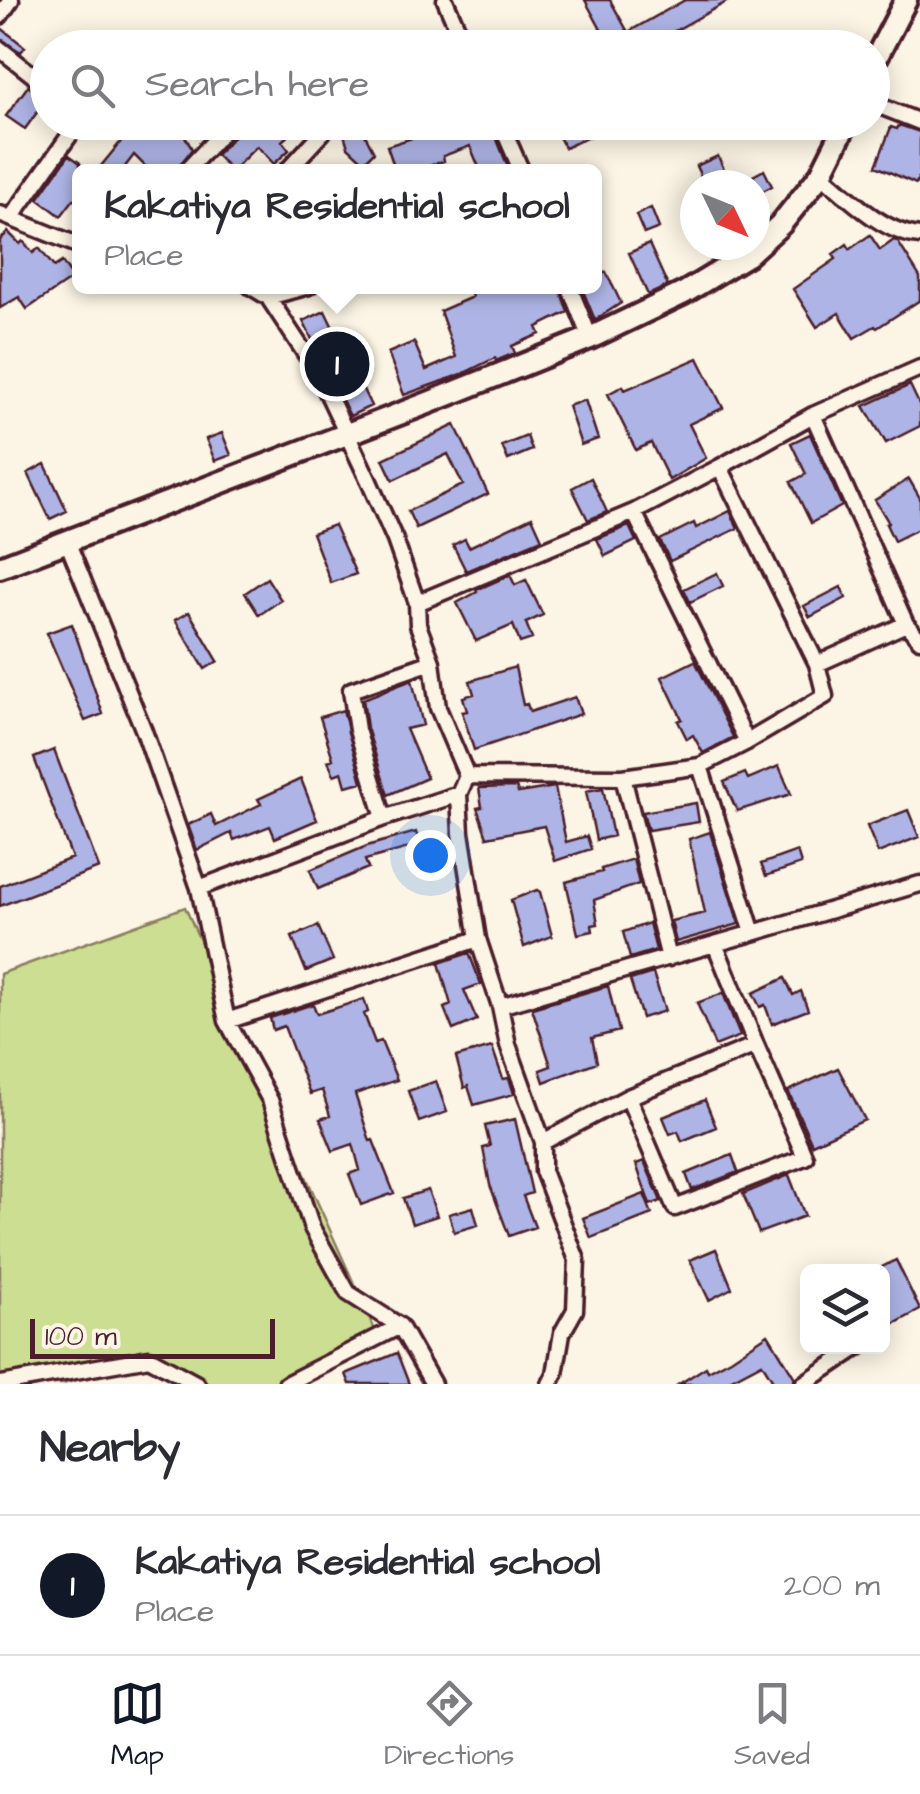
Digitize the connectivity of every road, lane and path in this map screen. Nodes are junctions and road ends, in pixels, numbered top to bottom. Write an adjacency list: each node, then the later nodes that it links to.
1 (11, 0): 4 (street)
2 (445, 0): 5 (street)
3 (906, 0): 6 (main road)
4 (0, 16)
5 (458, 30)
6 (890, 31)
7 (0, 49): 8 (street)
8 (30, 72)
9 (890, 110): 10 (street)
10 (920, 122)
11 (66, 140): 20 (street)
12 (215, 140): 16 (street)
13 (316, 140): 17 (street)
14 (508, 140): 18 (street)
15 (838, 140): 19 (main road)
16 (193, 164)
17 (293, 164)
18 (518, 164)
19 (822, 174): 21 (street); 27 (main road)
20 (6, 216): 22 (street)
21 (920, 236)
22 (72, 243)
23 (264, 294): 26 (street)
24 (276, 294): 26 (street)
25 (572, 294): 27 (street)
26 (268, 296): 30 (street)
27 (590, 338): 30 (main road)
28 (919, 373): 29 (street)
29 (813, 415): 31 (street); 36 (street)
30 (348, 434): 33 (main road); 35 (street)
31 (720, 468): 32 (street); 39 (street)
32 (634, 512): 35 (street); 40 (street)
33 (67, 541): 34 (main road); 47 (street)
34 (0, 566)
35 (417, 603): 38 (street)
36 (906, 624): 37 (street); 39 (street)
37 (920, 640)
38 (432, 662): 42 (street); 45 (street)
39 (817, 664): 40 (street)
40 (746, 742): 41 (street)
41 (700, 766): 43 (street); 48 (street)
42 (466, 776): 43 (street); 44 (street)
43 (623, 776): 51 (street)
44 (459, 794): 45 (street); 49 (street)
45 (384, 818): 47 (street)
46 (920, 884): 48 (street)
47 (199, 888): 53 (street)
48 (753, 933): 50 (street)
49 (478, 940): 52 (street); 53 (street)
50 (714, 944): 51 (street); 54 (street)
51 (669, 958): 52 (street)
52 (500, 1006): 56 (street)
53 (227, 1021): 57 (street)
54 (756, 1045): 55 (street); 55 (street)
55 (628, 1097): 56 (street)
56 (544, 1142): 63 (street)
57 (400, 1326): 61 (street); 62 (street)
58 (848, 1354): 64 (street)
59 (2, 1384): 60 (street)
60 (198, 1384)
61 (286, 1384)
62 (433, 1384)
63 (550, 1384)
64 (804, 1384)

